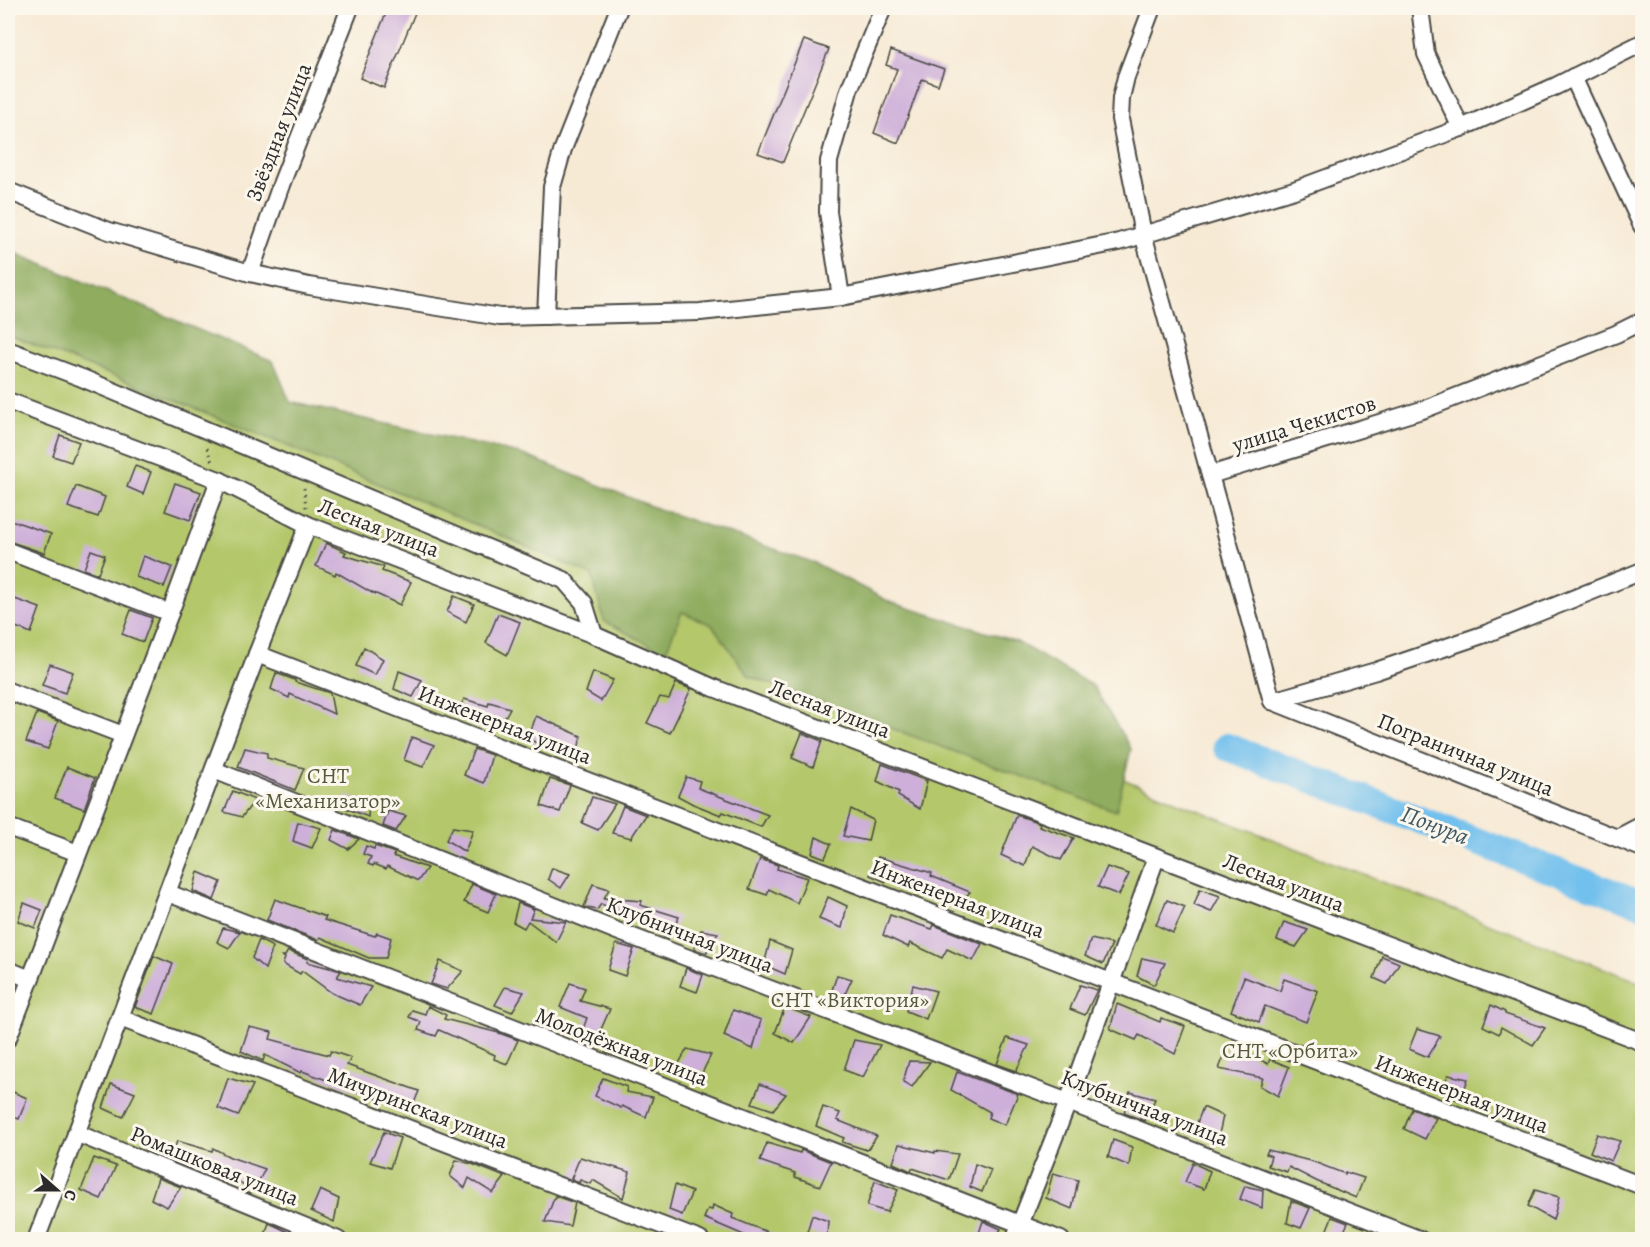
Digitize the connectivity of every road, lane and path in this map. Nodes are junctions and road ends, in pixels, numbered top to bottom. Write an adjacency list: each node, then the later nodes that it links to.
1 (350, 8): 12 (street, Звёздная улица)
2 (619, 8): 14 (street)
3 (883, 8): 13 (street)
4 (1152, 8): 11 (street, улица Чекистов)
5 (1420, 8): 8 (street)
6 (1642, 43): 7 (street)
7 (1574, 78): 8 (street); 10 (street)
8 (1461, 128): 11 (street)
9 (8, 191): 12 (street)
10 (1642, 226)
11 (1143, 234): 13 (street); 20 (street, улица Чекистов)
12 (250, 273): 14 (street)
13 (841, 297): 14 (street)
14 (546, 316)
15 (1642, 321): 20 (street, улица Чекистов)
16 (8, 350): 18 (street)
17 (8, 401): 21 (street, Лесная улица)
18 (200, 428): 19 (street); 21 (path)
19 (302, 470): 22 (path); 26 (street)
20 (1210, 475): 29 (street)
21 (219, 480): 22 (street, Лесная улица); 25 (street)
22 (308, 525): 26 (street, Лесная улица); 27 (street)
23 (8, 551): 25 (street)
24 (1642, 571): 29 (street)
25 (170, 613): 30 (street)
26 (594, 635): 37 (street, Лесная улица)
27 (257, 654): 31 (street); 41 (street, Инженерная улица)
28 (8, 691): 30 (street)
29 (1272, 701): 34 (street, Пограничная улица)
30 (123, 735): 36 (street)
31 (214, 770): 38 (street); 45 (street, Клубничная улица)
32 (1642, 825): 34 (street)
33 (8, 827): 36 (street)
34 (1617, 838): 35 (street, Пограничная улица)
35 (1642, 848)
36 (78, 853): 40 (street)
37 (1156, 858): 41 (street); 44 (street, Лесная улица)
38 (168, 893): 42 (street); 48 (street, Молодёжная улица)
39 (8, 970): 40 (street)
40 (30, 979): 43 (street)
41 (1113, 981): 45 (street); 47 (street, Инженерная улица)
42 (120, 1018): 46 (street); 51 (street, Мичуринская улица)
43 (8, 1038)
44 (1642, 1042)
45 (1068, 1102): 48 (street); 53 (street, Клубничная улица)
46 (76, 1133): 49 (street); 50 (street, Ромашковая улица)
47 (1642, 1186)
48 (1017, 1232): 52 (street, Молодёжная улица)
49 (36, 1239)
50 (338, 1239)
51 (700, 1239)
52 (1061, 1239)
53 (1421, 1239)

